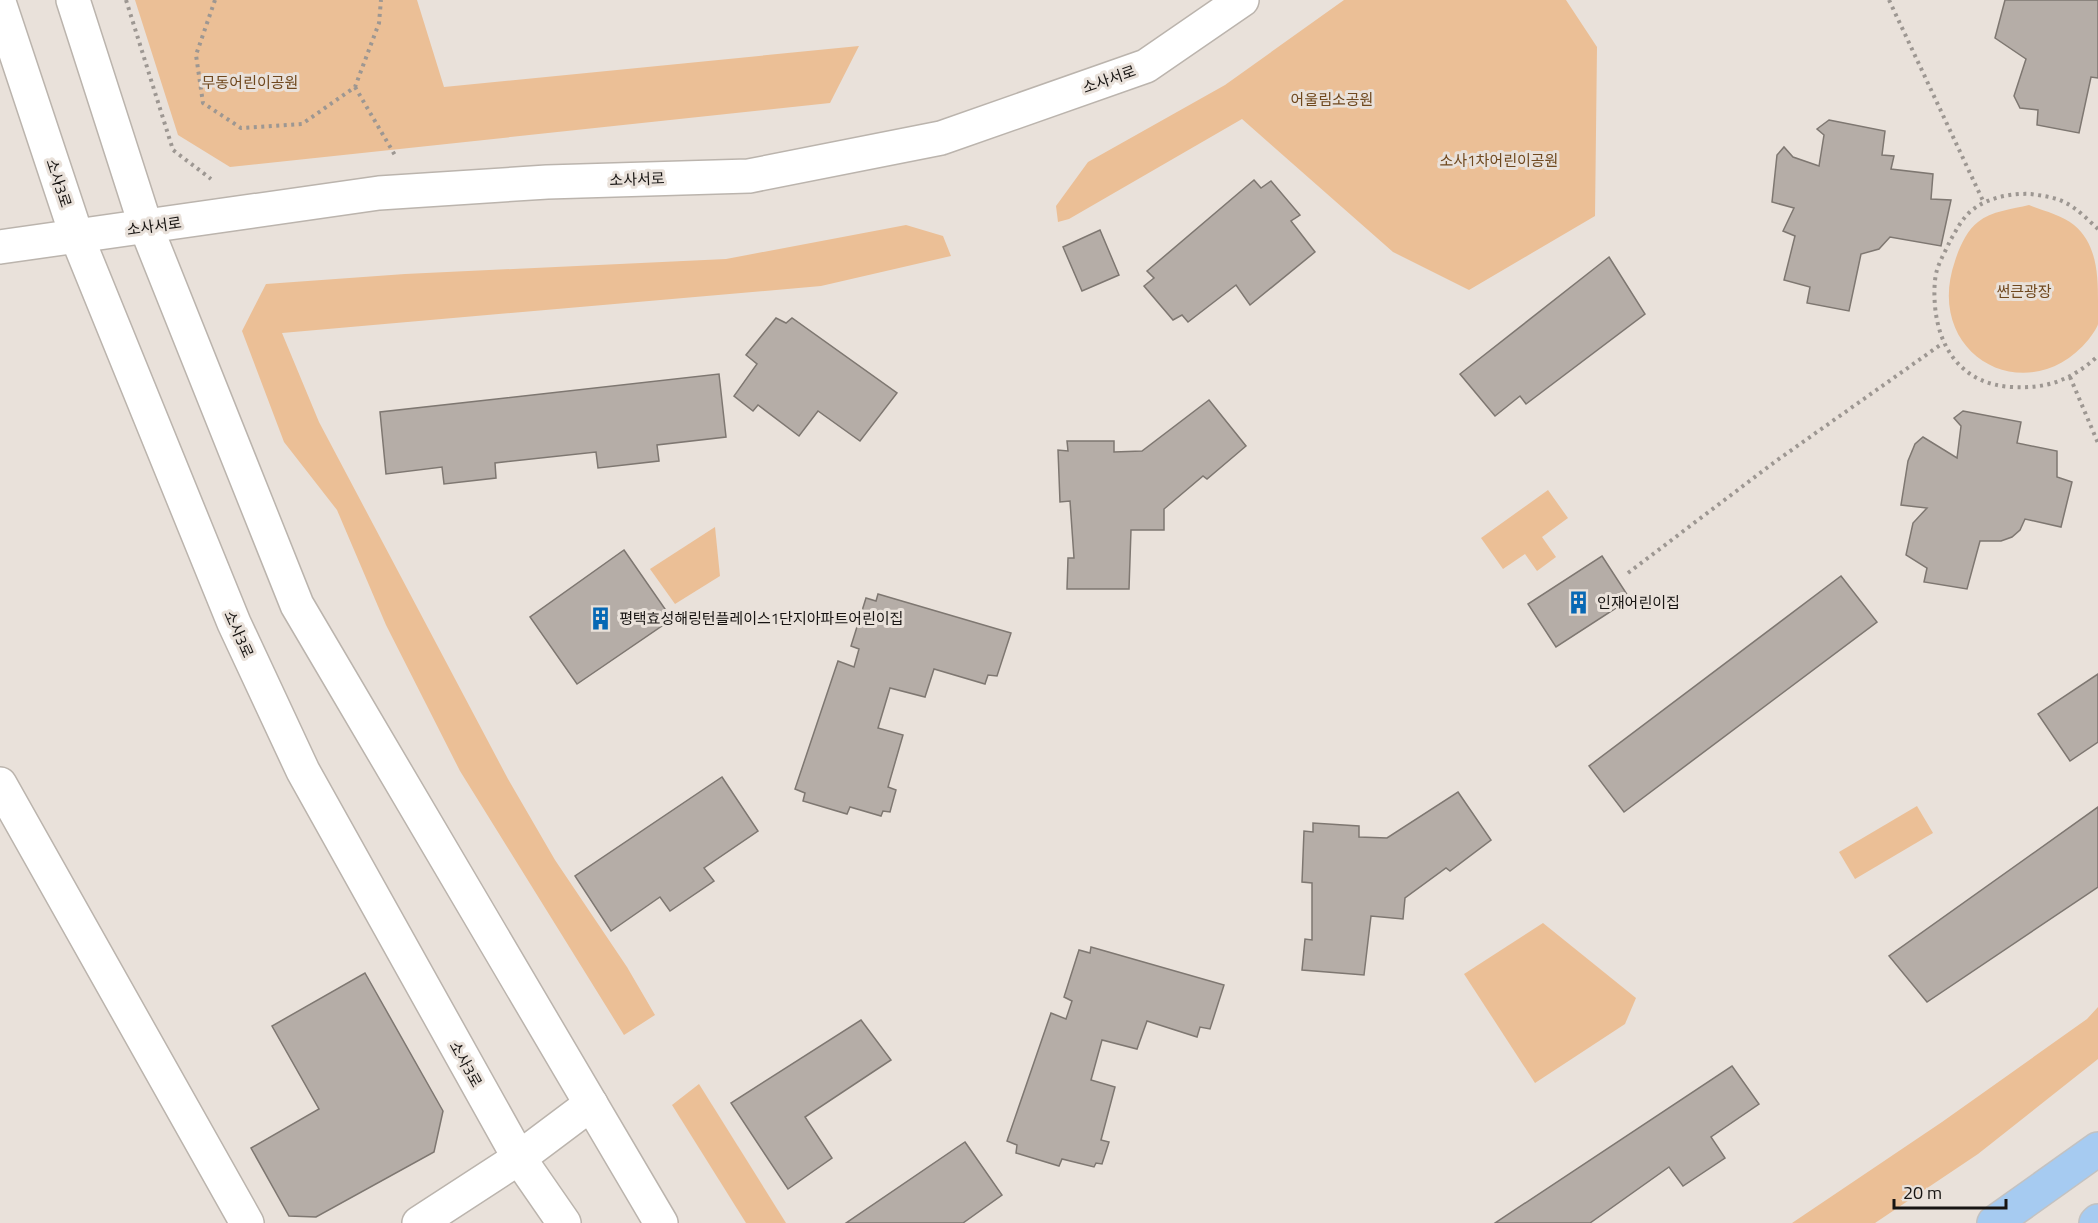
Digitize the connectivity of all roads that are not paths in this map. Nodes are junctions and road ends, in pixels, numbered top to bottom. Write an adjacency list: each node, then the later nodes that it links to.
1 (73, 0): 4 (street)
2 (1242, 0): 4 (street, 소사서로)
3 (0, 5): 5 (street, 소사3로)
4 (146, 227): 5 (street, 소사서로); 8 (street)
5 (77, 237): 6 (street, 소사서로); 10 (street, 소사3로)
6 (0, 247)
7 (0, 784): 11 (street)
8 (591, 1104): 10 (street); 14 (street)
9 (2098, 1149): 15 (main road)
10 (519, 1158): 12 (street); 13 (street, 소사3로)
11 (247, 1223)
12 (419, 1223)
13 (564, 1223)
14 (661, 1223)
15 (1994, 1223)

